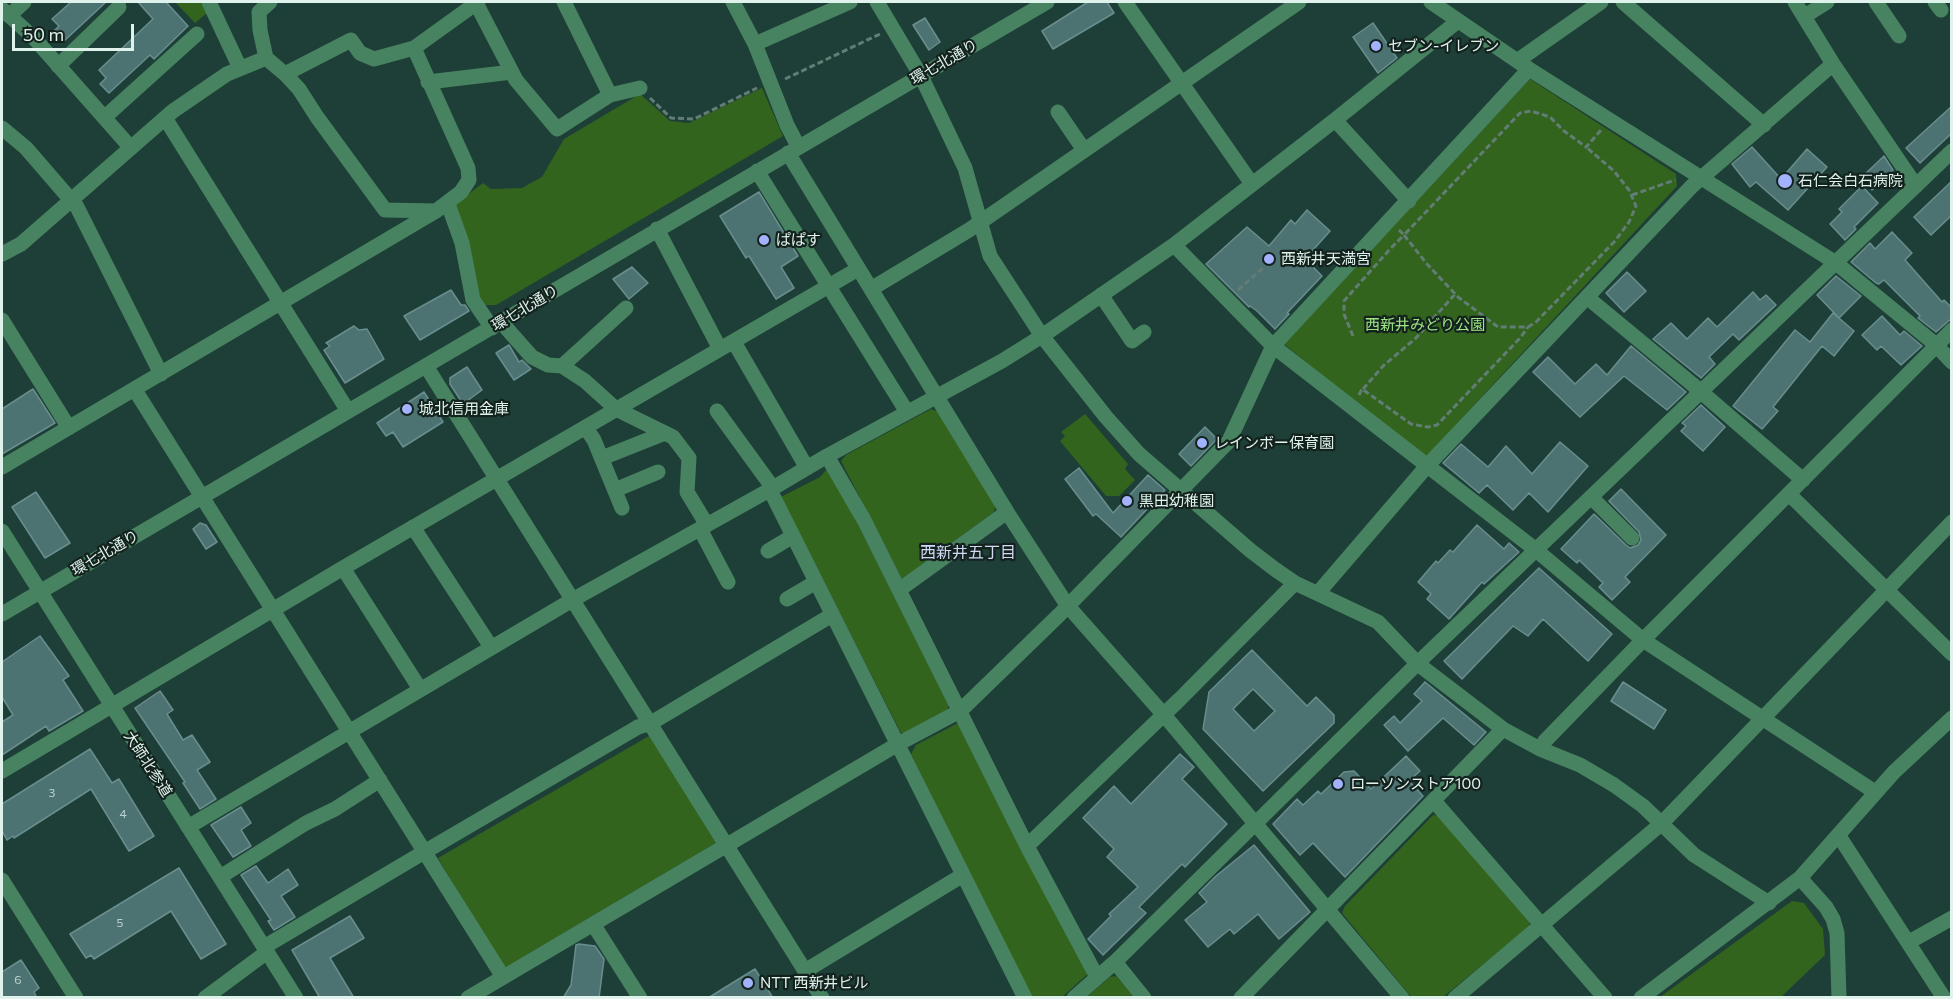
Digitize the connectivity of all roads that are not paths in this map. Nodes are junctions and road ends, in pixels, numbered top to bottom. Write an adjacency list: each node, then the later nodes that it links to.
1 (24, 2): 18 (street)
2 (209, 2): 30 (street)
3 (270, 2): 26 (street)
4 (477, 2): 25 (street); 31 (street)
5 (564, 2): 37 (street)
6 (733, 2): 24 (street)
7 (850, 2): 24 (street)
8 (877, 2): 33 (street)
9 (1047, 2): 33 (street, 環七北通り)
10 (1125, 2): 35 (street)
11 (1299, 2): 35 (street)
12 (1431, 2): 21 (street)
13 (1600, 2): 28 (street)
14 (1623, 2): 42 (street)
15 (1795, 2): 20 (street)
16 (1827, 2): 20 (street)
17 (1876, 2): 22 (street)
18 (5, 13): 29 (street)
19 (116, 16): 29 (street)
20 (1804, 16): 27 (street)
21 (1458, 21): 28 (street); 41 (street)
22 (1899, 36)
23 (193, 42): 39 (street)
24 (755, 44): 45 (street)
25 (414, 48): 32 (street); 34 (street)
26 (266, 58): 30 (street); 32 (street)
27 (1833, 64): 42 (street); 51 (street)
28 (1523, 65): 49 (street); 53 (street)
29 (58, 66): 39 (street)
30 (240, 68): 40 (street)
31 (512, 72): 34 (street); 37 (street)
32 (285, 74): 54 (street)
33 (921, 76): 45 (street, 環七北通り); 55 (street)
34 (428, 82): 54 (street)
35 (1181, 84): 46 (street); 50 (street)
36 (640, 88): 37 (street)
37 (610, 95)
38 (1058, 112): 46 (street)
39 (105, 117): 44 (street)
40 (165, 118): 44 (street); 65 (street)
41 (1335, 120): 50 (street); 53 (street)
42 (1764, 125): 49 (street)
43 (2, 129): 52 (street)
44 (131, 148): 52 (street)
45 (793, 150): 48 (street, 環七北通り); 60 (street)
46 (1084, 150): 55 (street)
47 (1952, 152): 51 (street)
48 (757, 171): 56 (street, 環七北通り); 61 (street)
49 (1701, 178): 59 (street); 64 (street)
50 (1252, 184): 57 (street)
51 (1916, 186): 59 (street)
52 (71, 199): 58 (street); 79 (street)
53 (1408, 201): 74 (street)
54 (442, 208): 65 (street); 68 (street)
55 (981, 221): 62 (street); 71 (street)
56 (657, 229): 68 (street, 環七北通り); 75 (street)
57 (1174, 245): 63 (street); 74 (street)
58 (2, 254)
59 (1836, 263): 73 (street); 81 (street)
60 (858, 268): 61 (street); 62 (street)
61 (829, 285): 72 (street); 86 (street)
62 (871, 289): 82 (street)
63 (1101, 295): 70 (street); 71 (street)
64 (1588, 298): 81 (street); 92 (street)
65 (280, 304): 79 (street); 84 (street)
66 (626, 308): 78 (street)
67 (2, 320): 87 (street)
68 (496, 325): 77 (street, 環七北通り); 78 (street)
69 (1952, 330): 73 (street)
70 (1144, 332)
71 (1042, 336): 82 (street); 100 (street)
72 (734, 342): 75 (street); 94 (street)
73 (1935, 344): 76 (street); 97 (street)
74 (1273, 346): 92 (street); 100 (street)
75 (720, 349): 83 (street)
76 (1952, 362)
77 (426, 366): 84 (street, 環七北通り); 96 (street)
78 (562, 366): 83 (street)
79 (161, 374): 80 (street)
80 (135, 390): 87 (street); 102 (street)
81 (1701, 391): 97 (street); 103 (street)
82 (937, 396): 86 (street); 105 (street)
83 (616, 409): 88 (street); 89 (street)
84 (348, 411): 102 (street, 環七北通り)
85 (717, 411): 98 (street)
86 (907, 412): 90 (street)
87 (69, 428): 93 (street)
88 (586, 428): 91 (street); 96 (street)
89 (665, 433): 91 (street); 108 (street)
90 (827, 456): 94 (street); 118 (street)
91 (602, 458): 99 (street)
92 (1427, 466): 112 (street); 121 (street)
93 (2, 467)
94 (807, 468): 98 (street)
95 (658, 472): 99 (street)
96 (496, 480): 107 (street); 122 (street)
97 (1803, 480): 101 (street)
98 (771, 489): 108 (street); 110 (street)
99 (615, 490): 104 (street)
100 (1182, 490): 117 (street); 124 (street)
101 (1789, 494): 119 (street); 128 (street)
102 (202, 496): 120 (street, 環七北通り); 125 (street)
103 (1592, 498): 111 (street); 112 (street)
104 (622, 508)
105 (1007, 512): 118 (street); 124 (street)
106 (1952, 522): 119 (street)
107 (413, 526): 114 (street); 129 (street)
108 (703, 527): 115 (street); 122 (street)
109 (2, 531): 120 (street, 大師北参道)
110 (793, 536): 113 (street); 116 (street)
111 (1632, 538)
112 (1536, 550): 128 (street); 131 (street)
113 (768, 551)
114 (342, 568): 125 (street); 132 (street)
115 (728, 582)
116 (816, 582): 123 (street); 127 (street)
117 (1295, 583): 121 (street); 135 (street)
118 (899, 590): 134 (street)
119 (1887, 590): 130 (street); 137 (street)
120 (40, 591): 126 (street, 環七北通り); 133 (street, 大師北参道)
121 (1318, 593): 131 (street)
122 (574, 599): 129 (street); 138 (street)
123 (787, 599)
124 (1067, 605): 134 (street); 135 (street)
125 (272, 610): 133 (street); 140 (street)
126 (2, 614)
127 (832, 615): 138 (street); 141 (street)
128 (1643, 640): 137 (street); 142 (street)
129 (490, 648): 132 (street)
130 (1952, 654)
131 (1418, 664): 139 (street); 147 (street)
132 (420, 689): 140 (street)
133 (110, 705): 143 (street); 149 (street, 大師北参道)
134 (960, 711): 141 (street); 152 (street)
135 (1164, 715): 147 (street); 152 (street)
136 (1952, 718): 145 (street)
137 (1763, 719): 145 (street); 148 (street)
138 (651, 723): 151 (street); 153 (street)
139 (1503, 729): 142 (street); 146 (street)
140 (350, 733): 144 (street); 149 (street)
141 (898, 744): 151 (street); 154 (street)
142 (1540, 749): 148 (street)
143 (2, 771)
144 (380, 780): 153 (street); 155 (street)
145 (1875, 792): 150 (street)
146 (1434, 801): 159 (street); 162 (street)
147 (1256, 824): 159 (street); 165 (street)
148 (1660, 824): 158 (street); 162 (street)
149 (188, 827): 155 (street, 大師北参道)
150 (1839, 836): 156 (street); 163 (street)
151 (727, 845): 161 (street); 166 (street)
152 (1027, 846): 168 (street)
153 (426, 851): 164 (street); 167 (street)
154 (963, 875): 166 (street); 175 (street)
155 (220, 877): 164 (street, 大師北参道)
156 (1800, 878): 158 (street); 183 (street)
157 (2, 880): 169 (street)
158 (1769, 903): 182 (street)
159 (1329, 909): 178 (street); 179 (street)
160 (1952, 918): 163 (street)
161 (593, 924): 167 (street); 173 (street)
162 (1541, 925): 180 (street); 181 (street)
163 (1909, 942): 184 (street)
164 (265, 950): 170 (street); 171 (street, 大師北参道)
165 (1115, 962): 168 (street); 177 (street)
166 (805, 971): 174 (street)
167 (503, 977): 172 (street)
168 (1097, 977): 176 (street)
169 (76, 998)
170 (205, 998)
171 (296, 998)
172 (468, 998)
173 (640, 998)
174 (822, 998)
175 (1025, 998)
176 (1074, 998)
177 (1144, 998)
178 (1241, 998)
179 (1402, 998)
180 (1455, 998)
181 (1605, 998)
182 (1641, 998)
183 (1839, 998)
184 (1944, 998)

